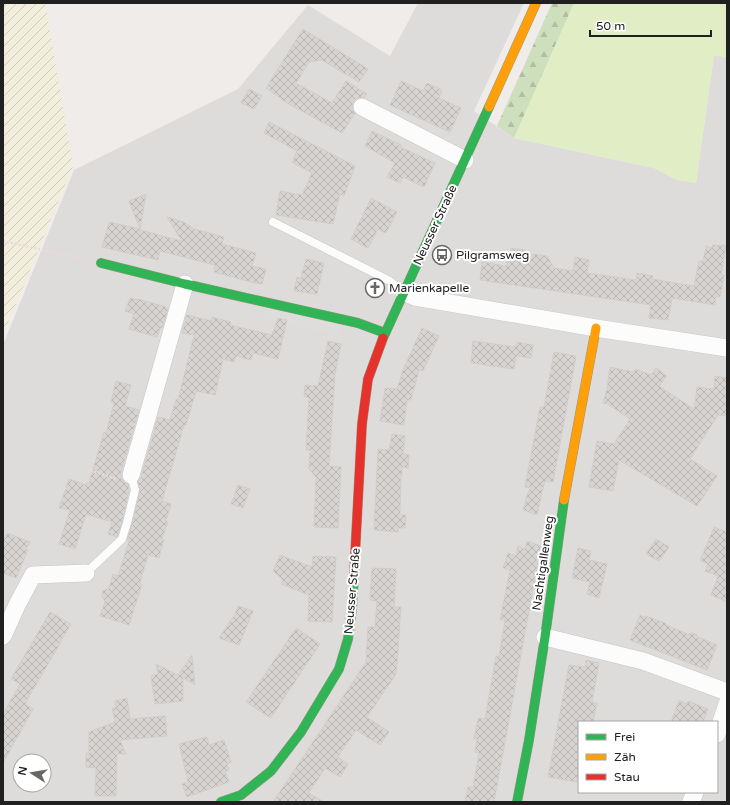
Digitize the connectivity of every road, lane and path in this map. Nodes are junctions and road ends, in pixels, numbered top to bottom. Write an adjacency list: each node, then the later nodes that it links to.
1 (536, 3): 3 (street, Neusser Straße)
2 (362, 107): 3 (street)
3 (465, 160): 8 (street, Neusser Straße)
4 (273, 222): 8 (lane)
5 (3, 241): 6 (path)
6 (101, 263): 7 (street)
7 (184, 284): 10 (street); 13 (street)
8 (404, 292): 9 (street); 10 (street, Neusser Straße)
9 (596, 328): 11 (street); 16 (street, Nachtigallenweg)
10 (385, 333): 20 (street, Neusser Straße)
11 (727, 348)
12 (87, 470): 13 (path)
13 (132, 480): 14 (lane)
14 (86, 573): 15 (street)
15 (3, 636)
16 (545, 637): 17 (street); 21 (street, Nachtigallenweg)
17 (727, 692)
18 (727, 704): 19 (street)
19 (718, 731)
20 (221, 802)
21 (517, 802)

